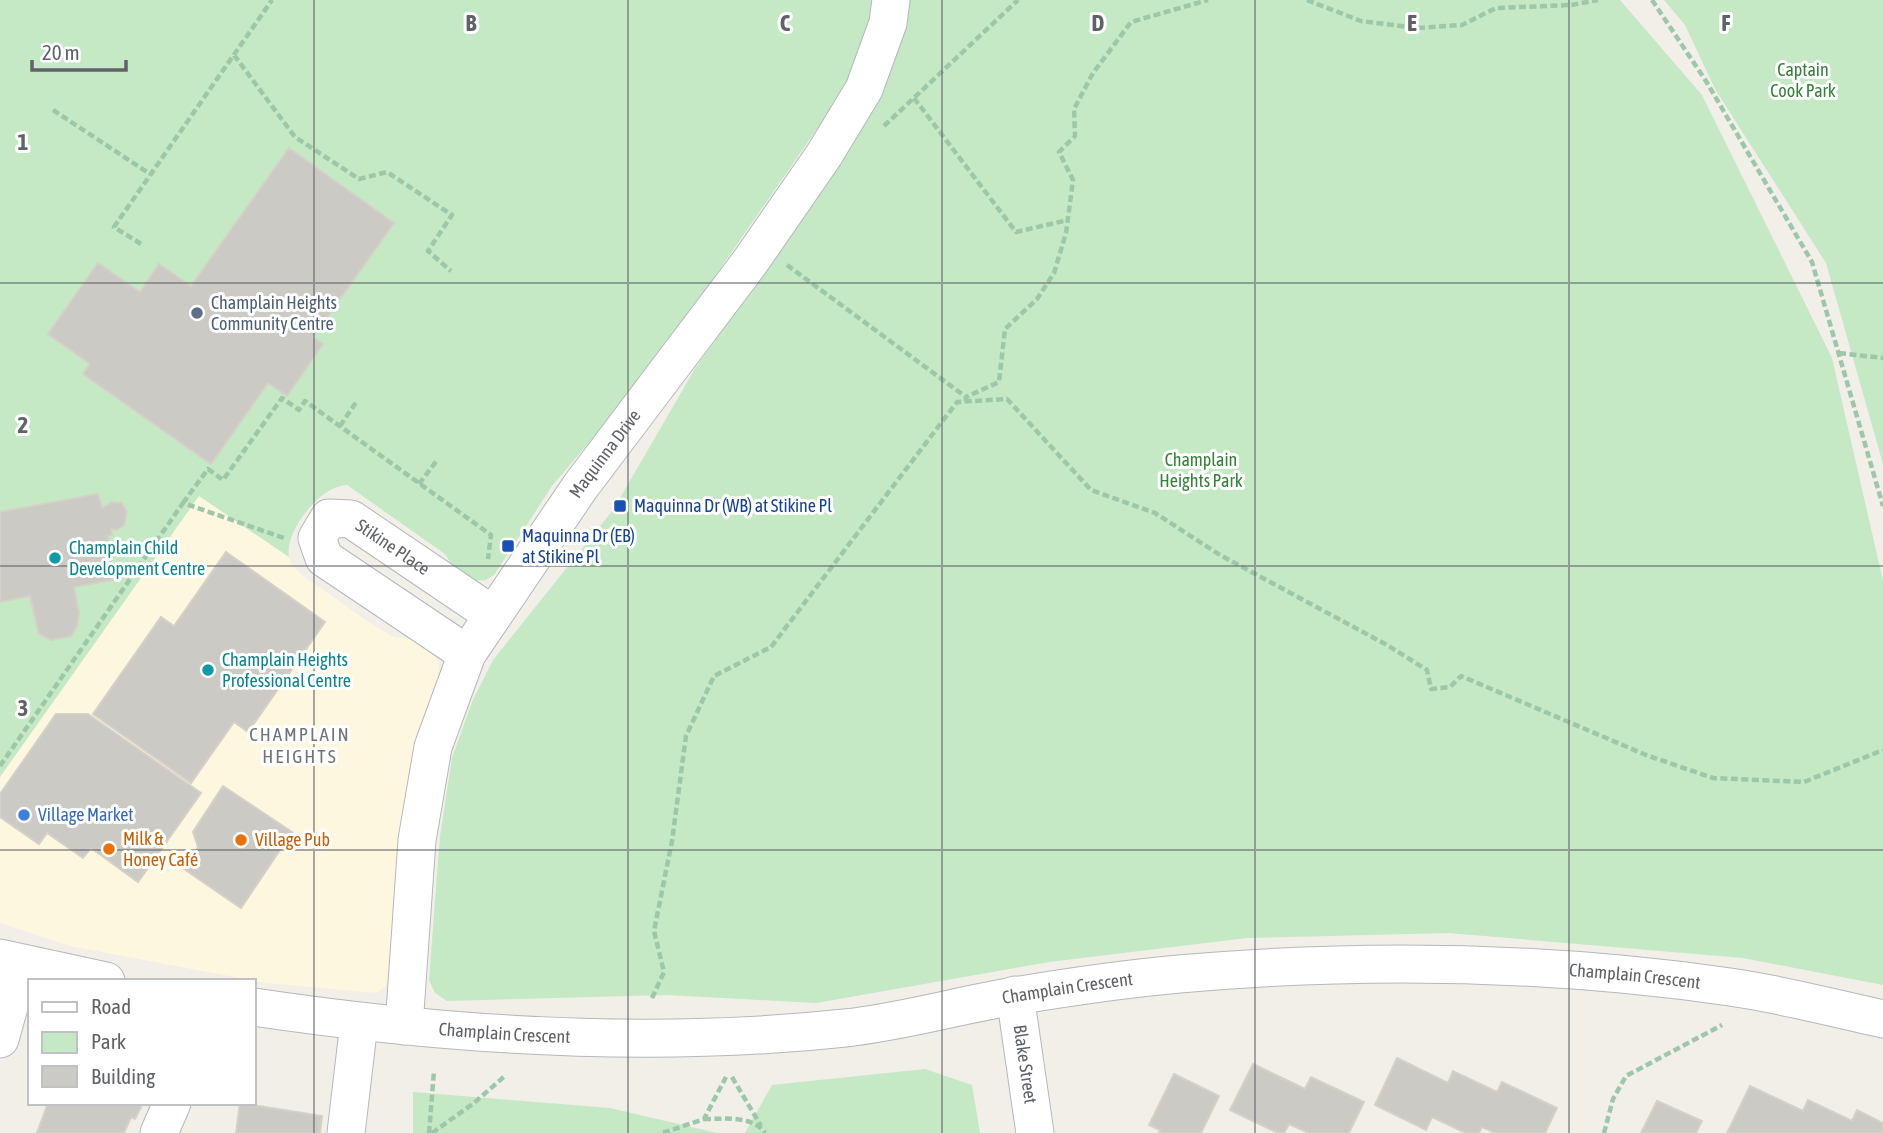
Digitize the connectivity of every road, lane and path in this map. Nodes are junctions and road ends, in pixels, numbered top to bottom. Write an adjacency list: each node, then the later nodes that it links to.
1 (272, 0): 8 (path)
2 (891, 0): 28 (street, Maquinna Drive)
3 (1018, 0): 9 (path)
4 (1208, 0): 13 (path)
5 (1307, 0): 6 (path)
6 (1598, 0)
7 (1653, 0): 17 (path)
8 (234, 55): 12 (path); 16 (path)
9 (914, 98): 11 (path); 13 (path)
10 (53, 110): 12 (path)
11 (881, 129)
12 (150, 174): 14 (path)
13 (1068, 220): 19 (path)
14 (141, 244)
15 (785, 264): 19 (path)
16 (451, 271)
17 (1839, 353): 18 (path); 25 (path)
18 (1883, 358)
19 (966, 399): 30 (path); 35 (path)
20 (357, 401): 21 (path)
21 (340, 426): 23 (path); 24 (path)
22 (438, 460): 23 (path)
23 (419, 484): 27 (path)
24 (183, 503): 26 (path); 31 (path)
25 (1883, 506)
26 (285, 538)
27 (487, 569)
28 (493, 615): 29 (street, Maquinna Drive); 29 (street, Stikine Place)
29 (467, 654): 40 (street, Maquinna Drive)
30 (1883, 750)
31 (0, 766)
32 (11, 961): 33 (street); 41 (street)
33 (96, 979)
34 (1015, 996): 37 (street, Champlain Crescent); 40 (street, Champlain Crescent); 52 (street, Blake Street)
35 (652, 998)
36 (256, 1007): 38 (street, Champlain Crescent)
37 (1883, 1019)
38 (359, 1023): 40 (street, Champlain Crescent); 48 (street)
39 (1722, 1025): 53 (path)
40 (404, 1026)
41 (0, 1039)
42 (433, 1071): 49 (path)
43 (506, 1075): 49 (path)
44 (171, 1105): 47 (street)
45 (704, 1119): 46 (path); 46 (path); 50 (path)
46 (761, 1127): 51 (path)
47 (159, 1133)
48 (346, 1133)
49 (431, 1133)
50 (663, 1133)
51 (765, 1133)
52 (1035, 1133)
53 (1604, 1133)

